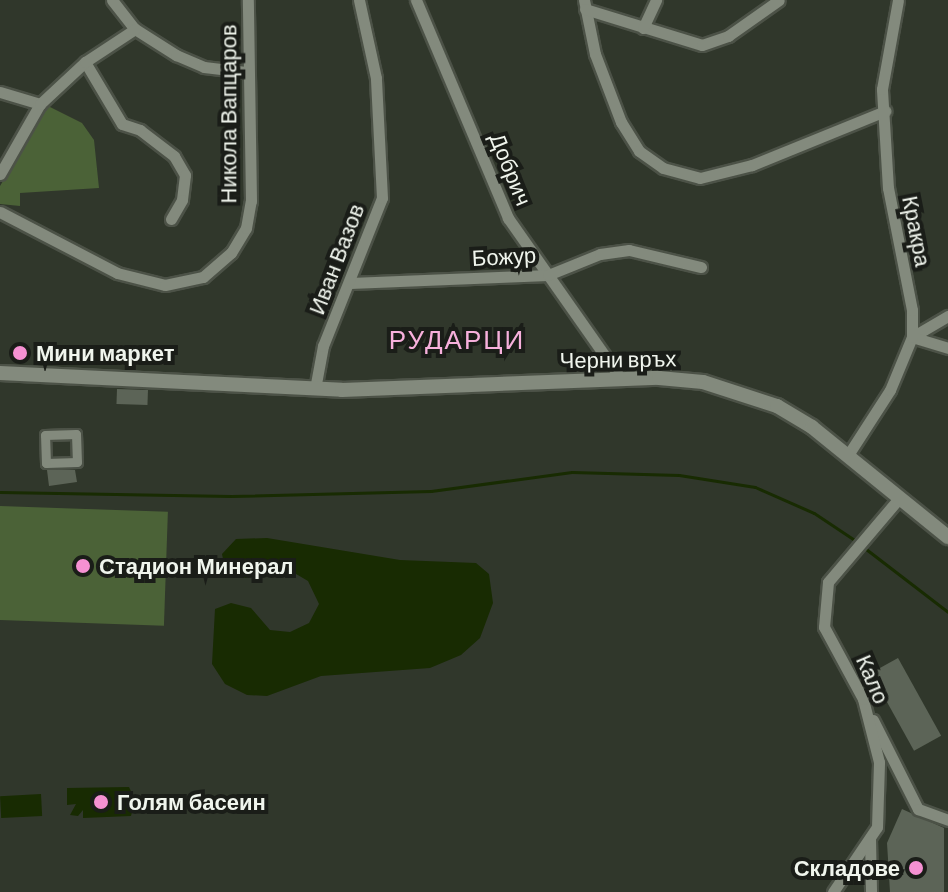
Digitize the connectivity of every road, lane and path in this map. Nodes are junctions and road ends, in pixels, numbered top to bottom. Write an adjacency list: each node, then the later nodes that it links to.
1 (112, 0): 10 (street)
2 (248, 0): 12 (street, Никола Вапцаров)
3 (359, 0): 21 (street, Иван Вазов)
4 (416, 0): 20 (street, Добрич)
5 (656, 0): 9 (street)
6 (779, 0): 9 (street)
7 (898, 0): 15 (street, Кракра)
8 (585, 4): 9 (street); 15 (street)
9 (643, 28)
10 (135, 29): 11 (street); 12 (street)
11 (85, 62): 14 (street); 18 (street)
12 (246, 72): 17 (street, Никола Вапцаров)
13 (0, 92): 14 (street)
14 (40, 104): 16 (street)
15 (885, 111): 23 (street, Кракра)
16 (0, 174)
17 (0, 212)
18 (171, 219)
19 (701, 267): 20 (street, Божур)
20 (548, 275): 21 (street, Божур); 26 (street, Добрич)
21 (350, 283): 27 (street, Иван Вазов)
22 (948, 316): 23 (street)
23 (912, 337): 24 (street); 28 (street)
24 (948, 348)
25 (0, 373): 27 (street, Черни връх)
26 (621, 379): 27 (street, Черни връх); 28 (street, Черни връх)
27 (315, 389)
28 (848, 455): 30 (street, Черни връх)
29 (77, 462): 29 (street)
30 (900, 497): 31 (street, Черни връх); 32 (street, Кало)
31 (948, 537)
32 (863, 699): 33 (street); 34 (street, Кало)
33 (948, 820)
34 (870, 838): 35 (street, Кало); 36 (street)
35 (833, 892)
36 (871, 892)

